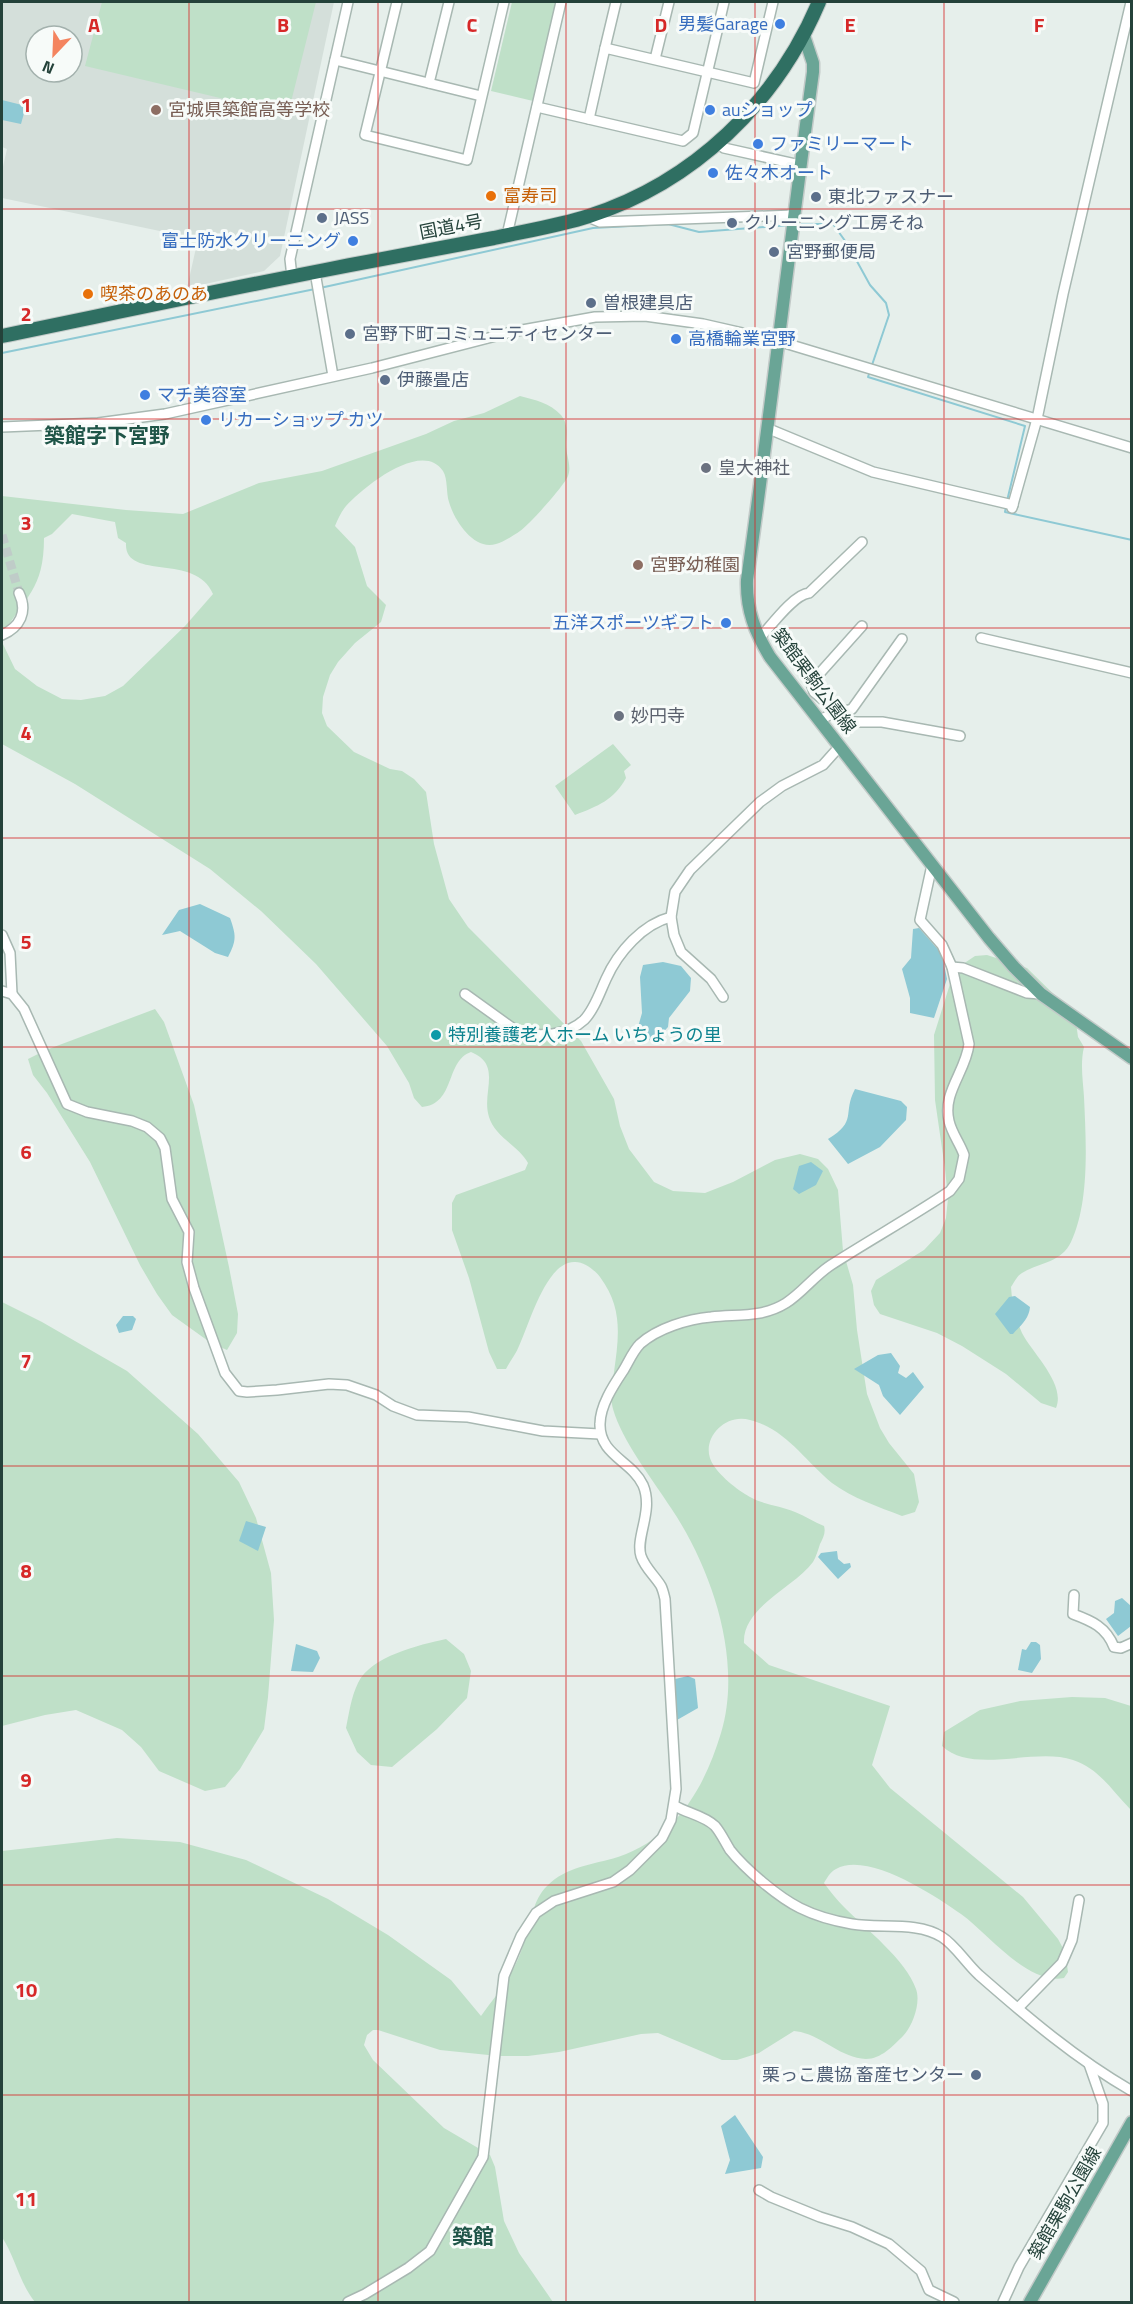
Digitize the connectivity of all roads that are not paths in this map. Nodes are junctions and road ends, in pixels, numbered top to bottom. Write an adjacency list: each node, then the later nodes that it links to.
1 (348, 2): 15 (street)
2 (397, 2): 16 (street)
3 (449, 2): 18 (street)
4 (504, 2): 19 (street)
5 (561, 2): 20 (street)
6 (616, 2): 13 (street)
7 (669, 2): 14 (street)
8 (724, 2): 17 (street)
9 (772, 2): 17 (street)
10 (819, 2): 12 (highway, 国道4号)
11 (1131, 2): 32 (street)
12 (804, 36): 22 (highway, 国道4号); 23 (main road, 築館栗駒公園線)
13 (605, 48): 14 (street); 21 (street)
14 (655, 59): 17 (street)
15 (335, 60): 16 (street); 27 (street)
16 (380, 71): 18 (street); 19 (street)
17 (707, 72): 21 (street)
18 (429, 83): 19 (street)
19 (481, 96)
20 (537, 107): 21 (street); 26 (street)
21 (589, 119)
22 (718, 144): 23 (street); 24 (highway, 国道4号)
23 (800, 165): 25 (main road, 築館栗駒公園線)
24 (588, 217): 25 (street); 26 (highway, 国道4号)
25 (793, 222): 30 (main road, 築館栗駒公園線)
26 (507, 235): 28 (highway, 国道4号)
27 (292, 277): 28 (highway, 国道4号); 29 (highway, 国道4号)
28 (316, 278): 31 (street)
29 (2, 336)
30 (778, 341): 31 (street); 32 (street); 34 (main road, 築館栗駒公園線)
31 (333, 376): 33 (street)
32 (1037, 419): 34 (street); 35 (street)
33 (2, 427)
34 (769, 429): 41 (main road, 築館栗駒公園線)
35 (1131, 448)
36 (862, 542): 41 (street)
37 (19, 593): 39 (street)
38 (862, 626): 44 (street)
39 (2, 635)
40 (981, 638): 43 (street)
41 (759, 639): 45 (main road, 築館栗駒公園線)
42 (902, 639): 44 (street)
43 (1131, 674)
44 (840, 712): 45 (street); 46 (street)
45 (820, 720): 47 (main road, 築館栗駒公園線)
46 (960, 736)
47 (840, 746): 48 (main road, 築館栗駒公園線); 49 (street)
48 (932, 865): 51 (street); 53 (main road, 築館栗駒公園線)
49 (671, 917): 55 (street); 56 (street)
50 (2, 935): 54 (street)
51 (952, 967): 53 (street); 58 (street)
52 (2, 991): 54 (street)
53 (1041, 993): 57 (main road, 築館栗駒公園線)
54 (12, 994): 58 (street)
55 (465, 994)
56 (723, 997)
57 (1131, 1058)
58 (600, 1434): 61 (street)
59 (1074, 1595): 60 (street)
60 (1131, 1643)
61 (675, 1806): 63 (street); 68 (street)
62 (1079, 1900): 63 (street)
63 (1018, 2008): 64 (street)
64 (1089, 2064): 65 (street); 70 (street)
65 (1131, 2091)
66 (1131, 2122): 71 (main road, 築館栗駒公園線)
67 (759, 2190): 69 (street)
68 (348, 2302)
69 (954, 2302)
70 (1003, 2302)
71 (1030, 2302)

